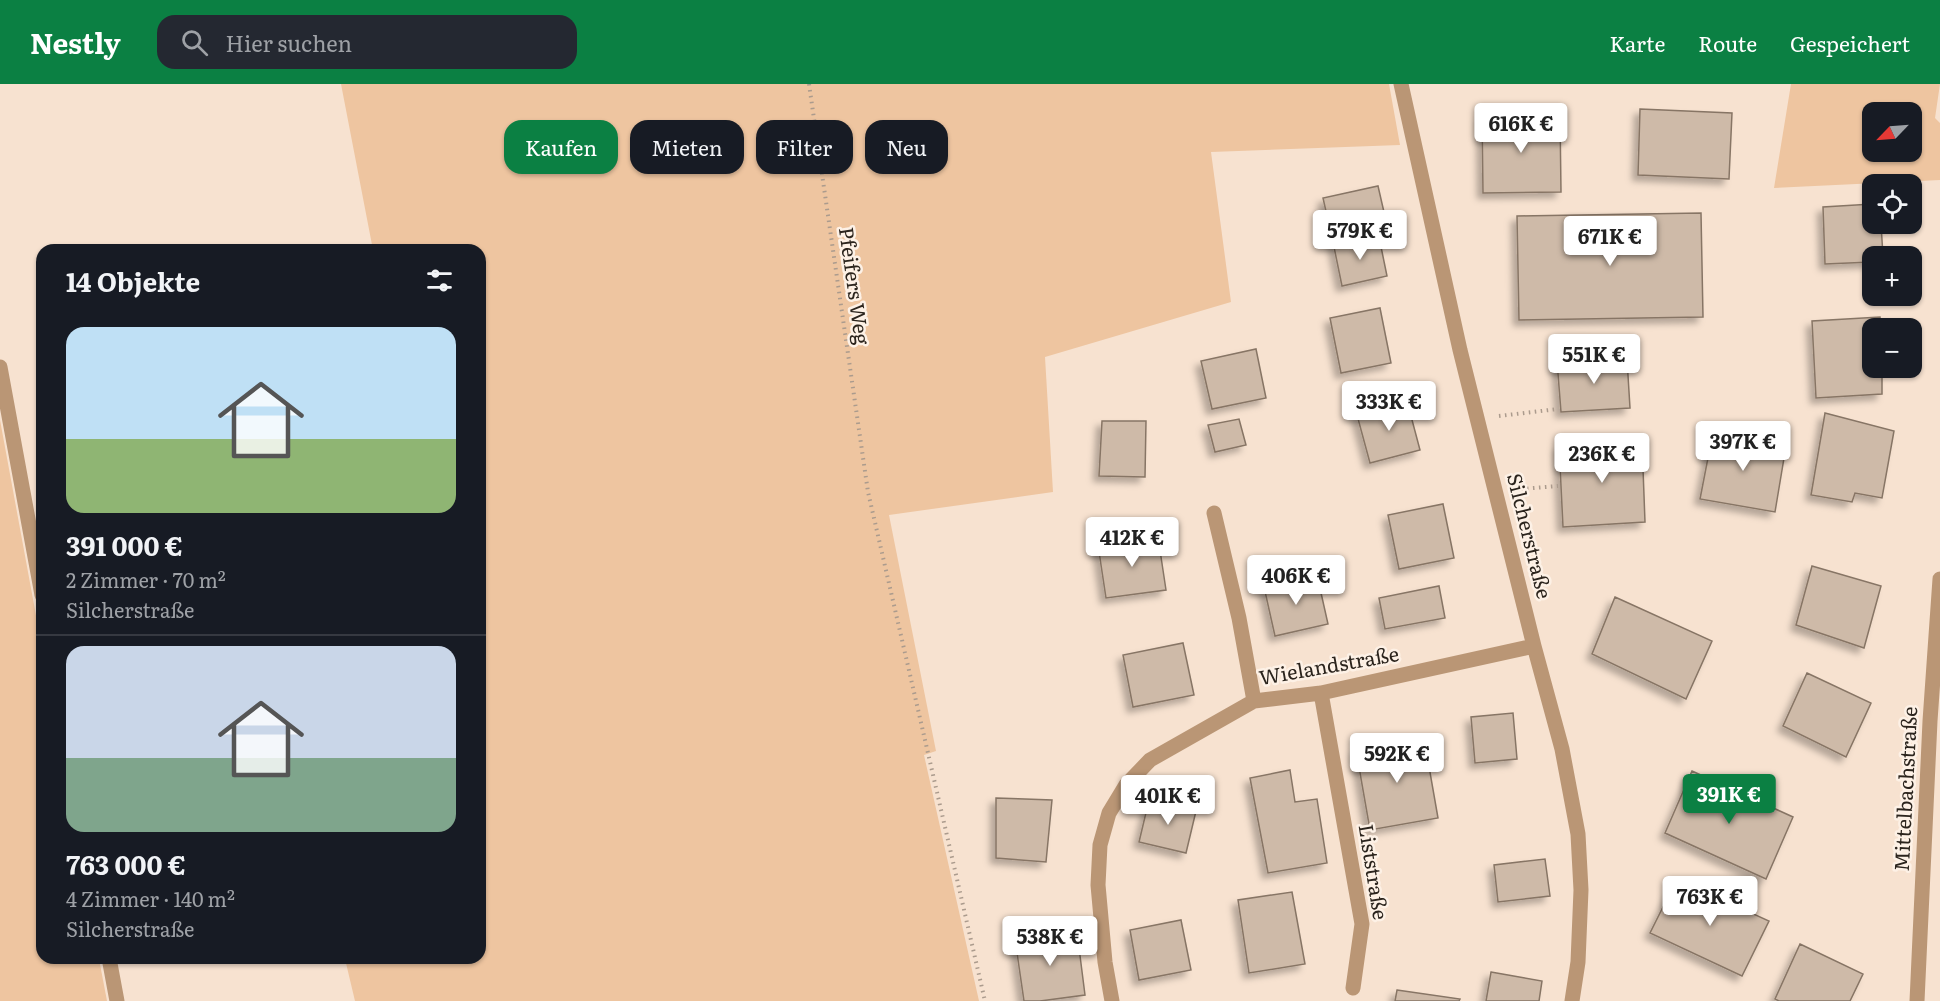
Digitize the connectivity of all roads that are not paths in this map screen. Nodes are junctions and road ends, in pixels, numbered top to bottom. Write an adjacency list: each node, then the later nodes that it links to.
1 (1401, 84): 6 (street, Silcherstraße)
2 (0, 368): 4 (street)
3 (1215, 513): 8 (street)
4 (36, 563)
5 (1940, 579): 9 (street, Mittelbachstraße)
6 (1534, 646): 7 (street, Wielandstraße); 14 (street, Silcherstraße)
7 (1321, 693): 8 (street, Wielandstraße); 11 (street, Liststraße)
8 (1254, 700): 13 (street, Wielandstraße)
9 (1935, 723): 15 (street, Mittelbachstraße)
10 (110, 964): 12 (street)
11 (1353, 988)
12 (117, 1001)
13 (1112, 1001)
14 (1572, 1001)
15 (1917, 1001)

